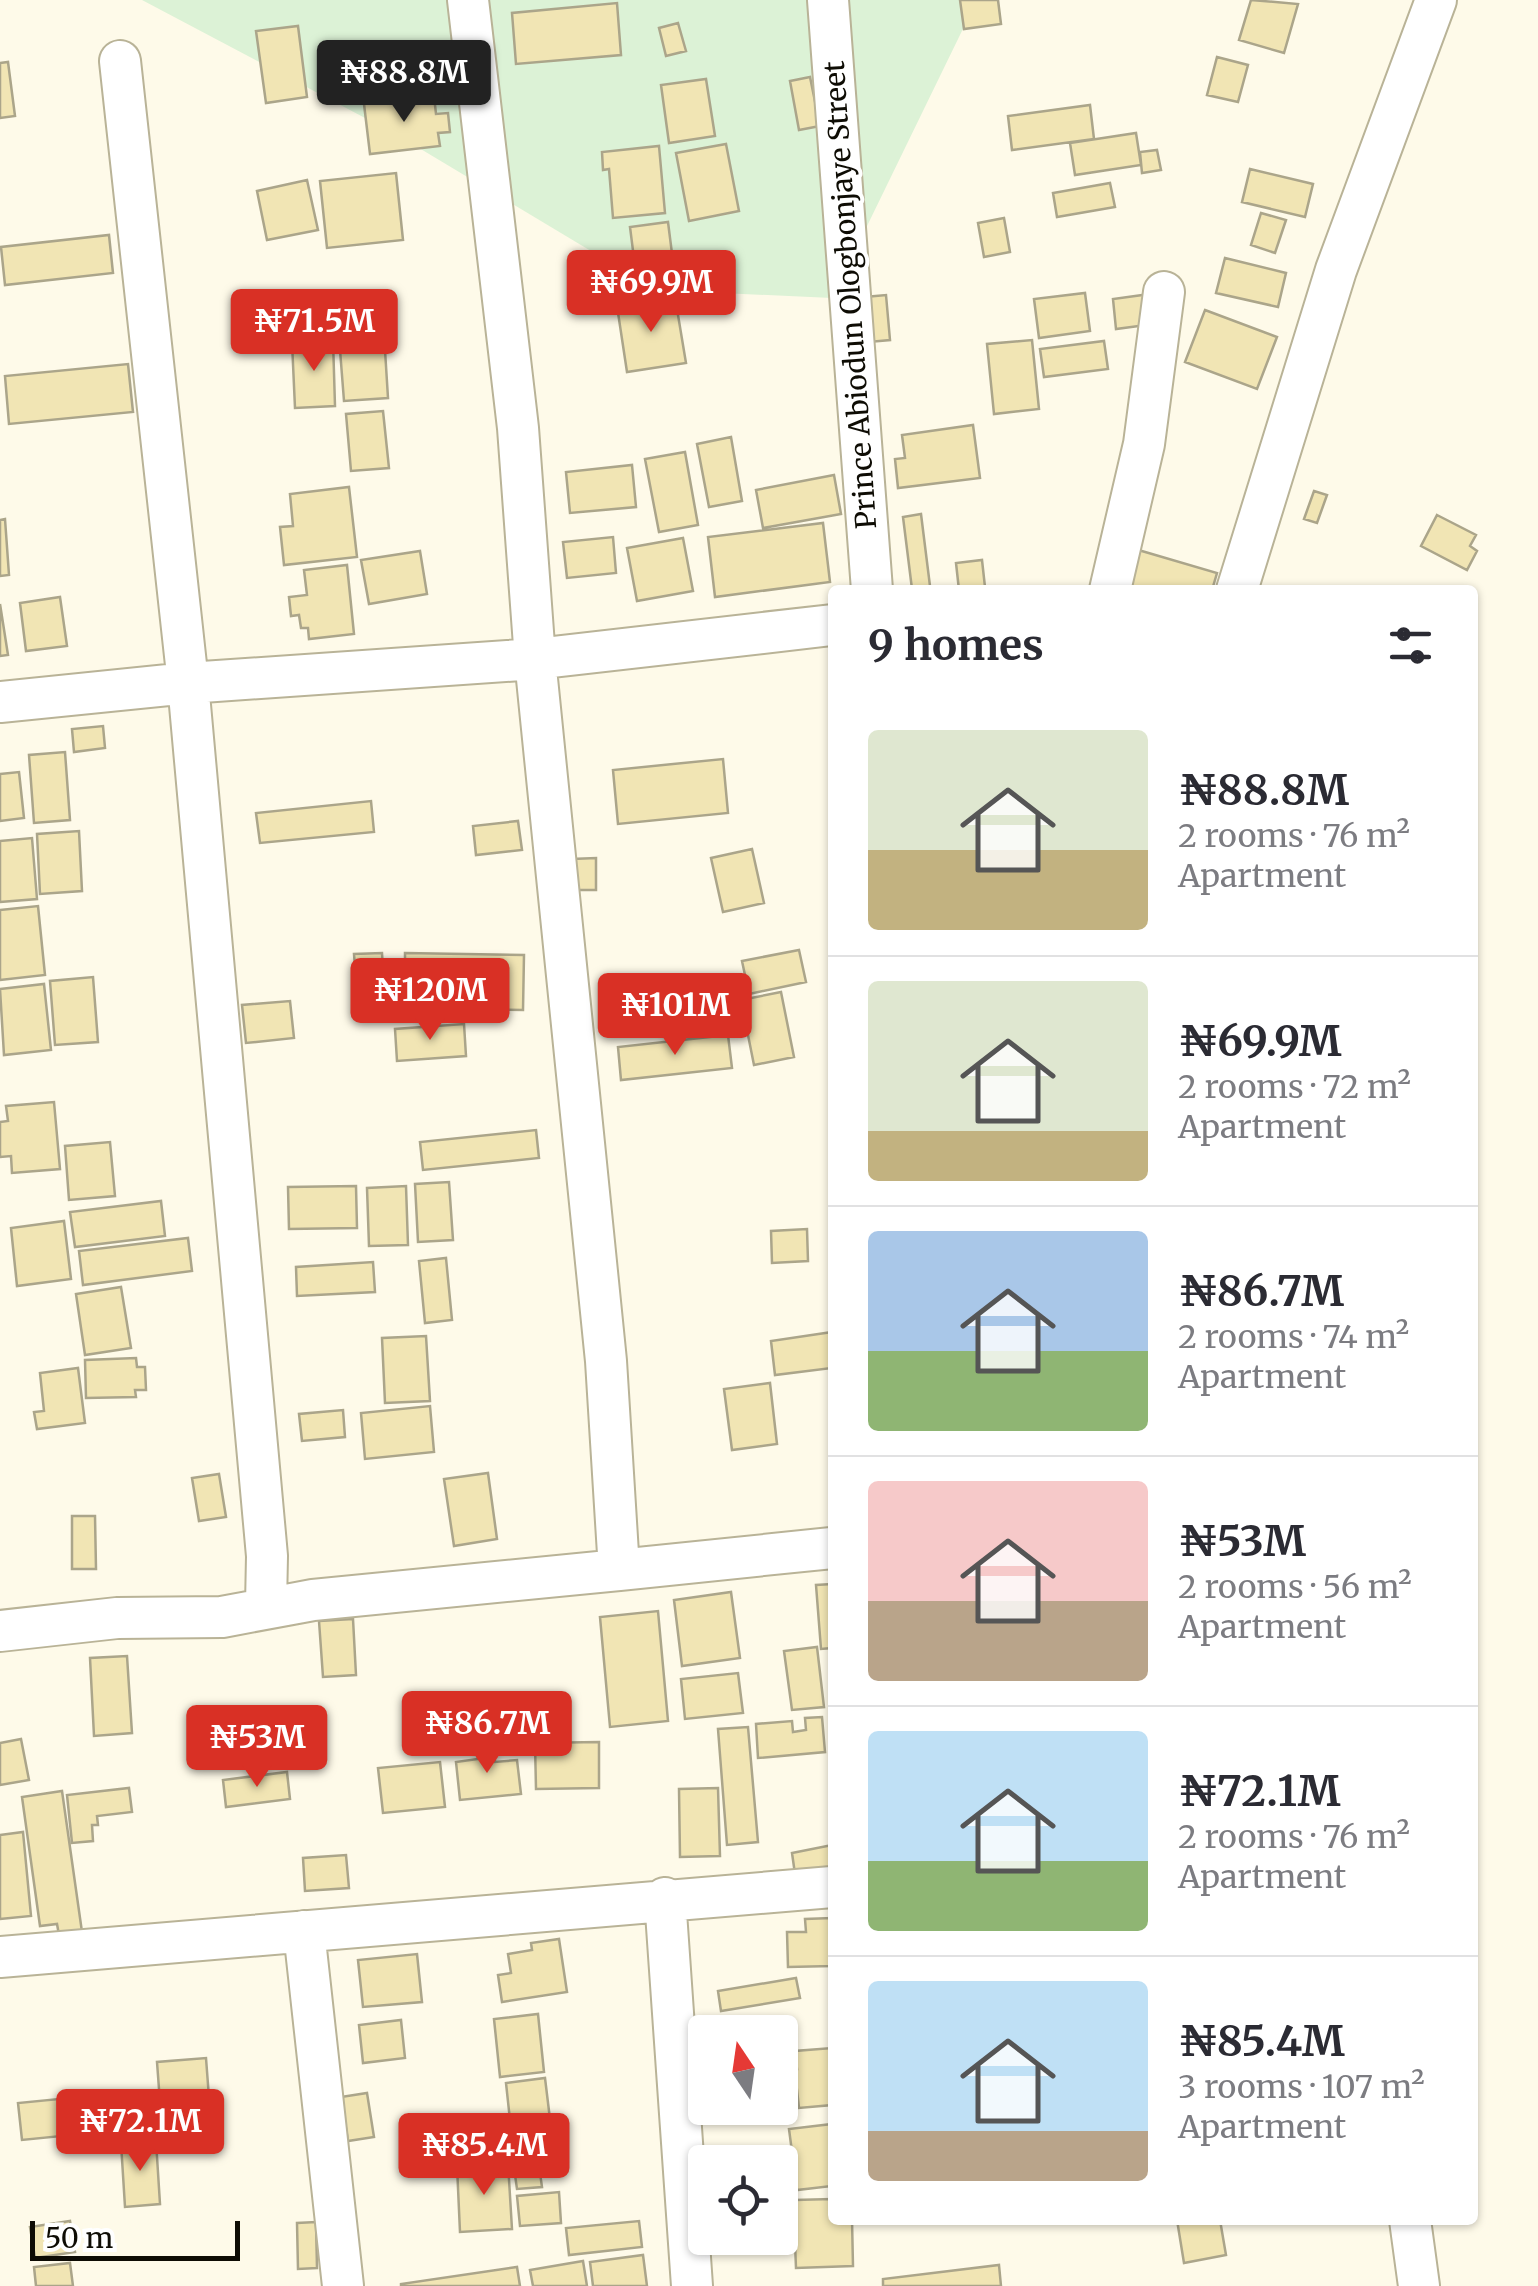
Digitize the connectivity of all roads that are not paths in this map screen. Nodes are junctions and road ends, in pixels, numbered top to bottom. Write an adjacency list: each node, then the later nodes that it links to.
1 (468, 0): 10 (street)
2 (828, 0): 6 (street, Prince Abiodun Ologbonjaye Street)
3 (1436, 0): 8 (street)
4 (120, 61): 11 (street)
5 (1164, 292): 7 (street)
6 (872, 585)
7 (1111, 585)
8 (1239, 585)
9 (828, 625): 10 (street)
10 (535, 658): 11 (street); 14 (street)
11 (188, 683): 12 (street); 15 (street)
12 (0, 702)
13 (828, 1548): 14 (street)
14 (619, 1570): 15 (street)
15 (266, 1605): 16 (street)
16 (0, 1631)
17 (828, 1887): 18 (street)
18 (665, 1898): 19 (street); 23 (street)
19 (304, 1932): 20 (street); 22 (street)
20 (0, 1957)
21 (1411, 2225): 24 (street)
22 (343, 2286)
23 (692, 2286)
24 (1418, 2286)

